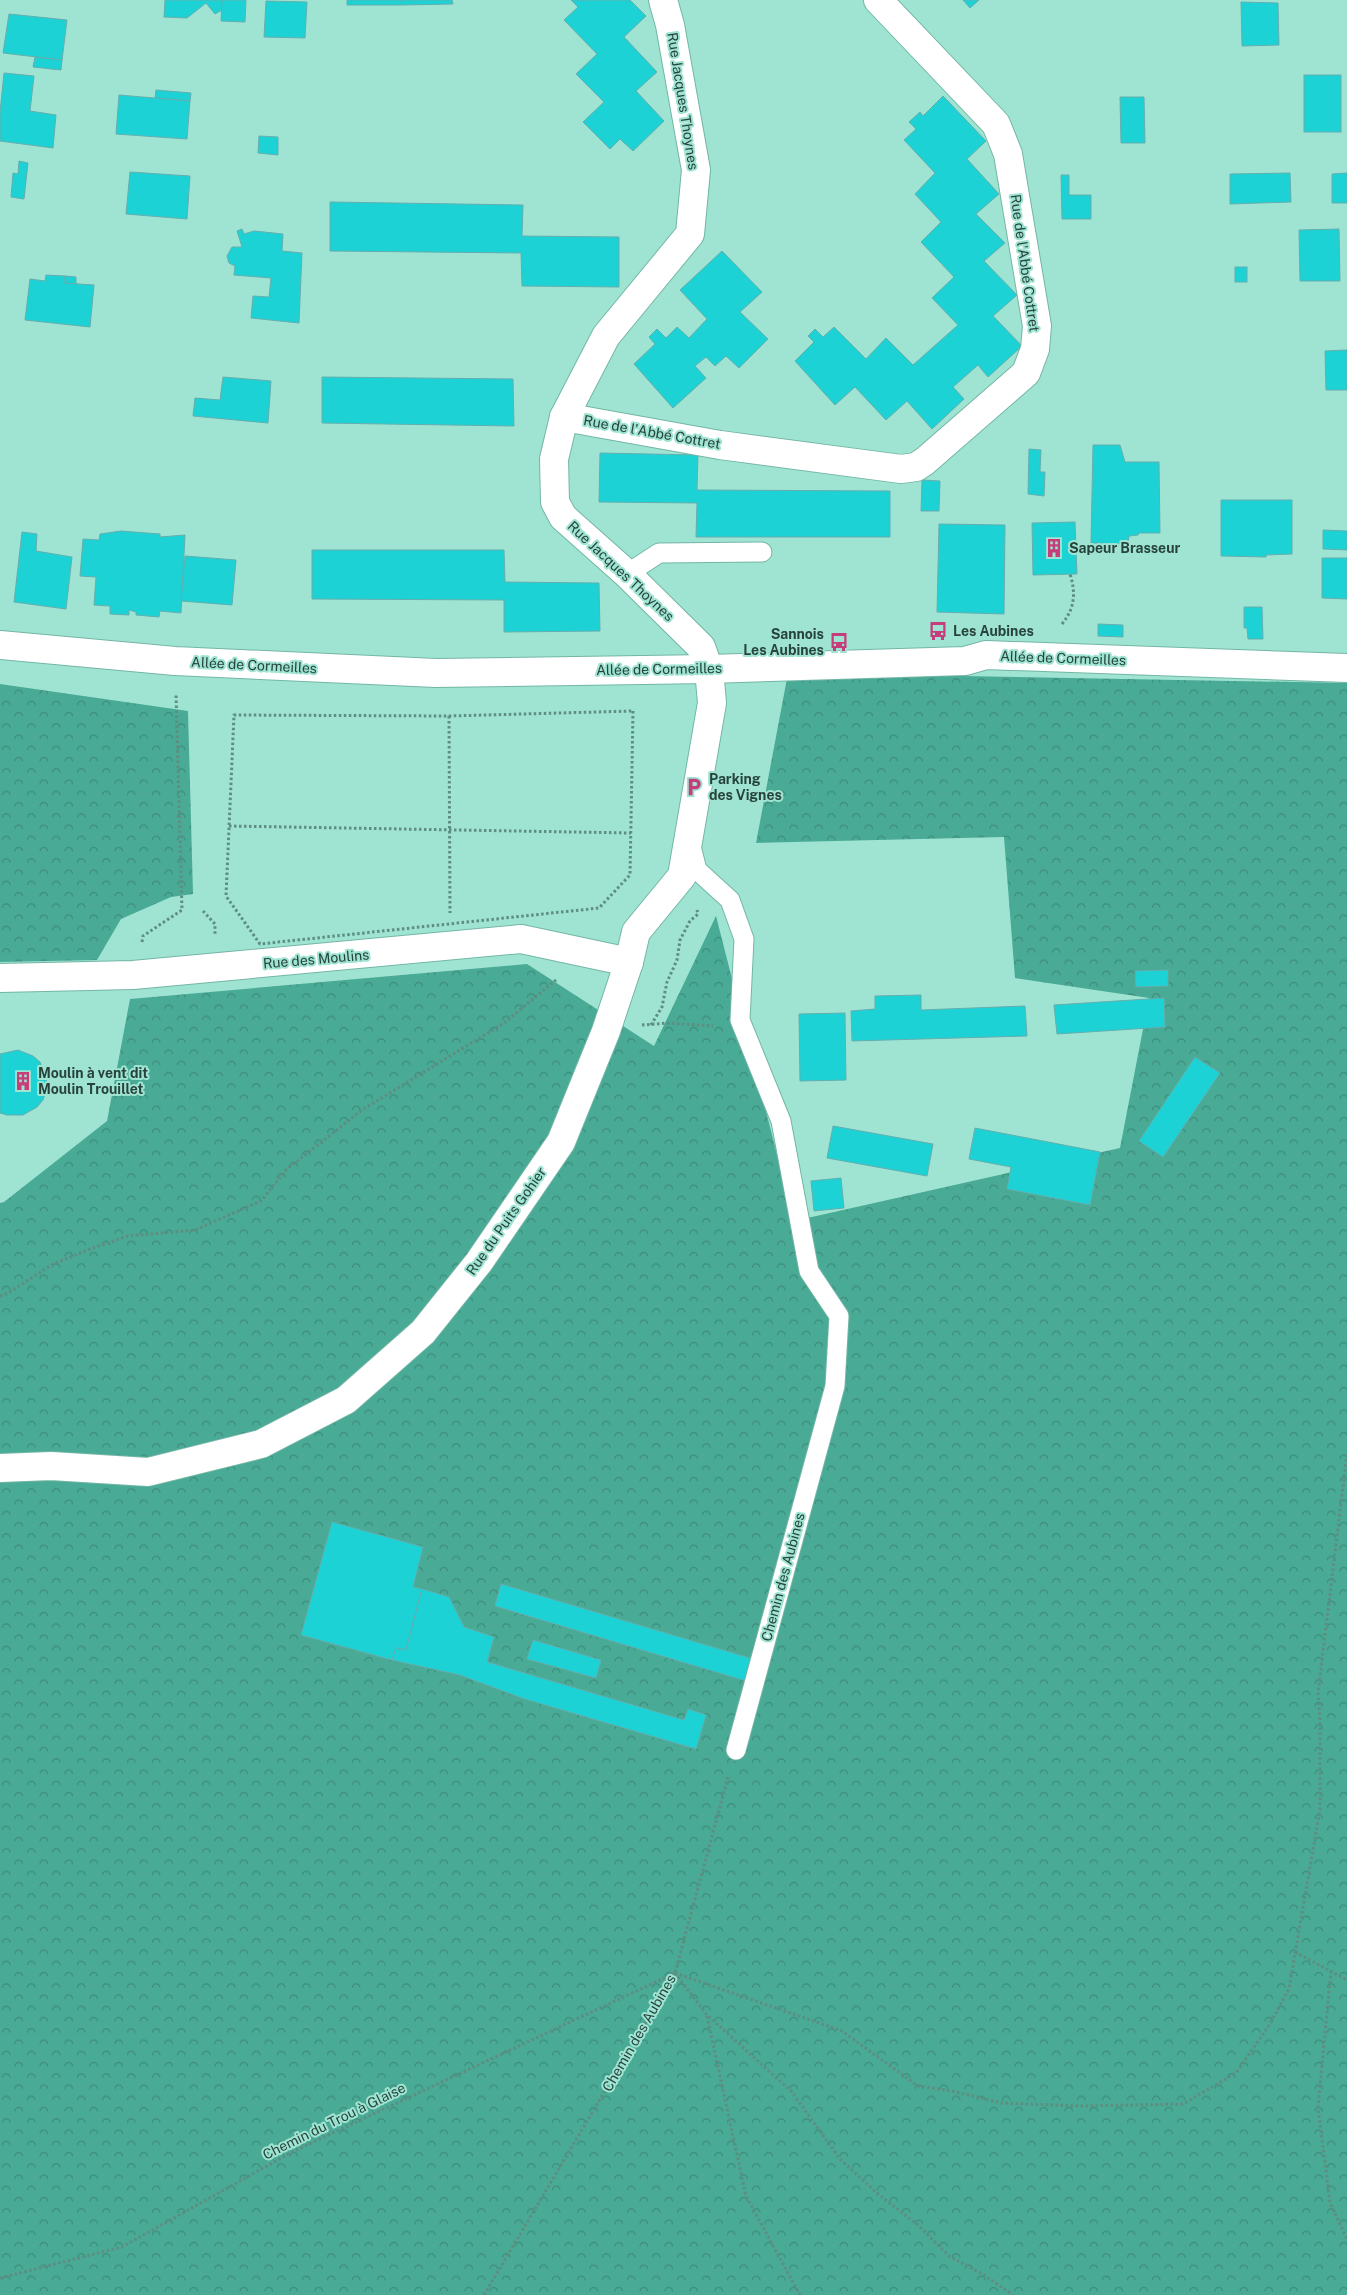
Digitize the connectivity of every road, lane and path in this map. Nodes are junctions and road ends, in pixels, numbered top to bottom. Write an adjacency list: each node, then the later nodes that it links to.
1 (663, 0): 3 (street, Rue Jacques Thoynes)
2 (878, 0): 3 (street, Rue de l'Abbé Cottret)
3 (564, 417): 5 (street, Rue Jacques Thoynes)
4 (762, 552): 5 (lane)
5 (627, 574): 11 (street, Rue Jacques Thoynes)
6 (1070, 574): 8 (path)
7 (0, 645): 9 (street, Allée de Cormeilles)
8 (1050, 657): 10 (street, Allée de Cormeilles); 11 (street, Allée de Cormeilles)
9 (175, 661): 11 (street, Allée de Cormeilles); 21 (path)
10 (1347, 668)
11 (709, 669): 16 (street, Rue du Puits Gohier)
12 (449, 716): 13 (path); 14 (path); 15 (path)
13 (229, 826): 14 (path); 18 (path)
14 (450, 829): 15 (path); 18 (path)
15 (631, 832): 18 (path)
16 (689, 837): 17 (lane, Chemin des Aubines); 20 (street, Rue du Puits Gohier)
17 (709, 881): 23 (path); 25 (lane, Chemin des Aubines)
18 (450, 924)
19 (591, 954): 20 (street, Rue des Moulins); 21 (street, Rue des Moulins); 26 (path)
20 (629, 962): 24 (street, Rue du Puits Gohier)
21 (133, 975): 22 (street, Rue des Moulins)
22 (0, 978)
23 (651, 1024): 24 (path); 25 (path)
24 (607, 1027): 28 (street, Rue du Puits Gohier)
25 (743, 1027): 29 (lane, Chemin des Aubines)
26 (0, 1296)
27 (1347, 1454): 30 (path)
28 (0, 1468)
29 (736, 1750): 32 (path, Chemin des Aubines)
30 (1295, 1952): 31 (path); 32 (path)
31 (1331, 1971): 33 (path); 35 (path)
32 (675, 1973): 34 (path); 36 (path, Chemin du Trou à Glaise); 37 (path, Chemin des Aubines)
33 (1347, 1980)
34 (707, 2015): 38 (path); 39 (path)
35 (1347, 2239)
36 (0, 2278)
37 (484, 2295)
38 (800, 2295)
39 (1013, 2295)

